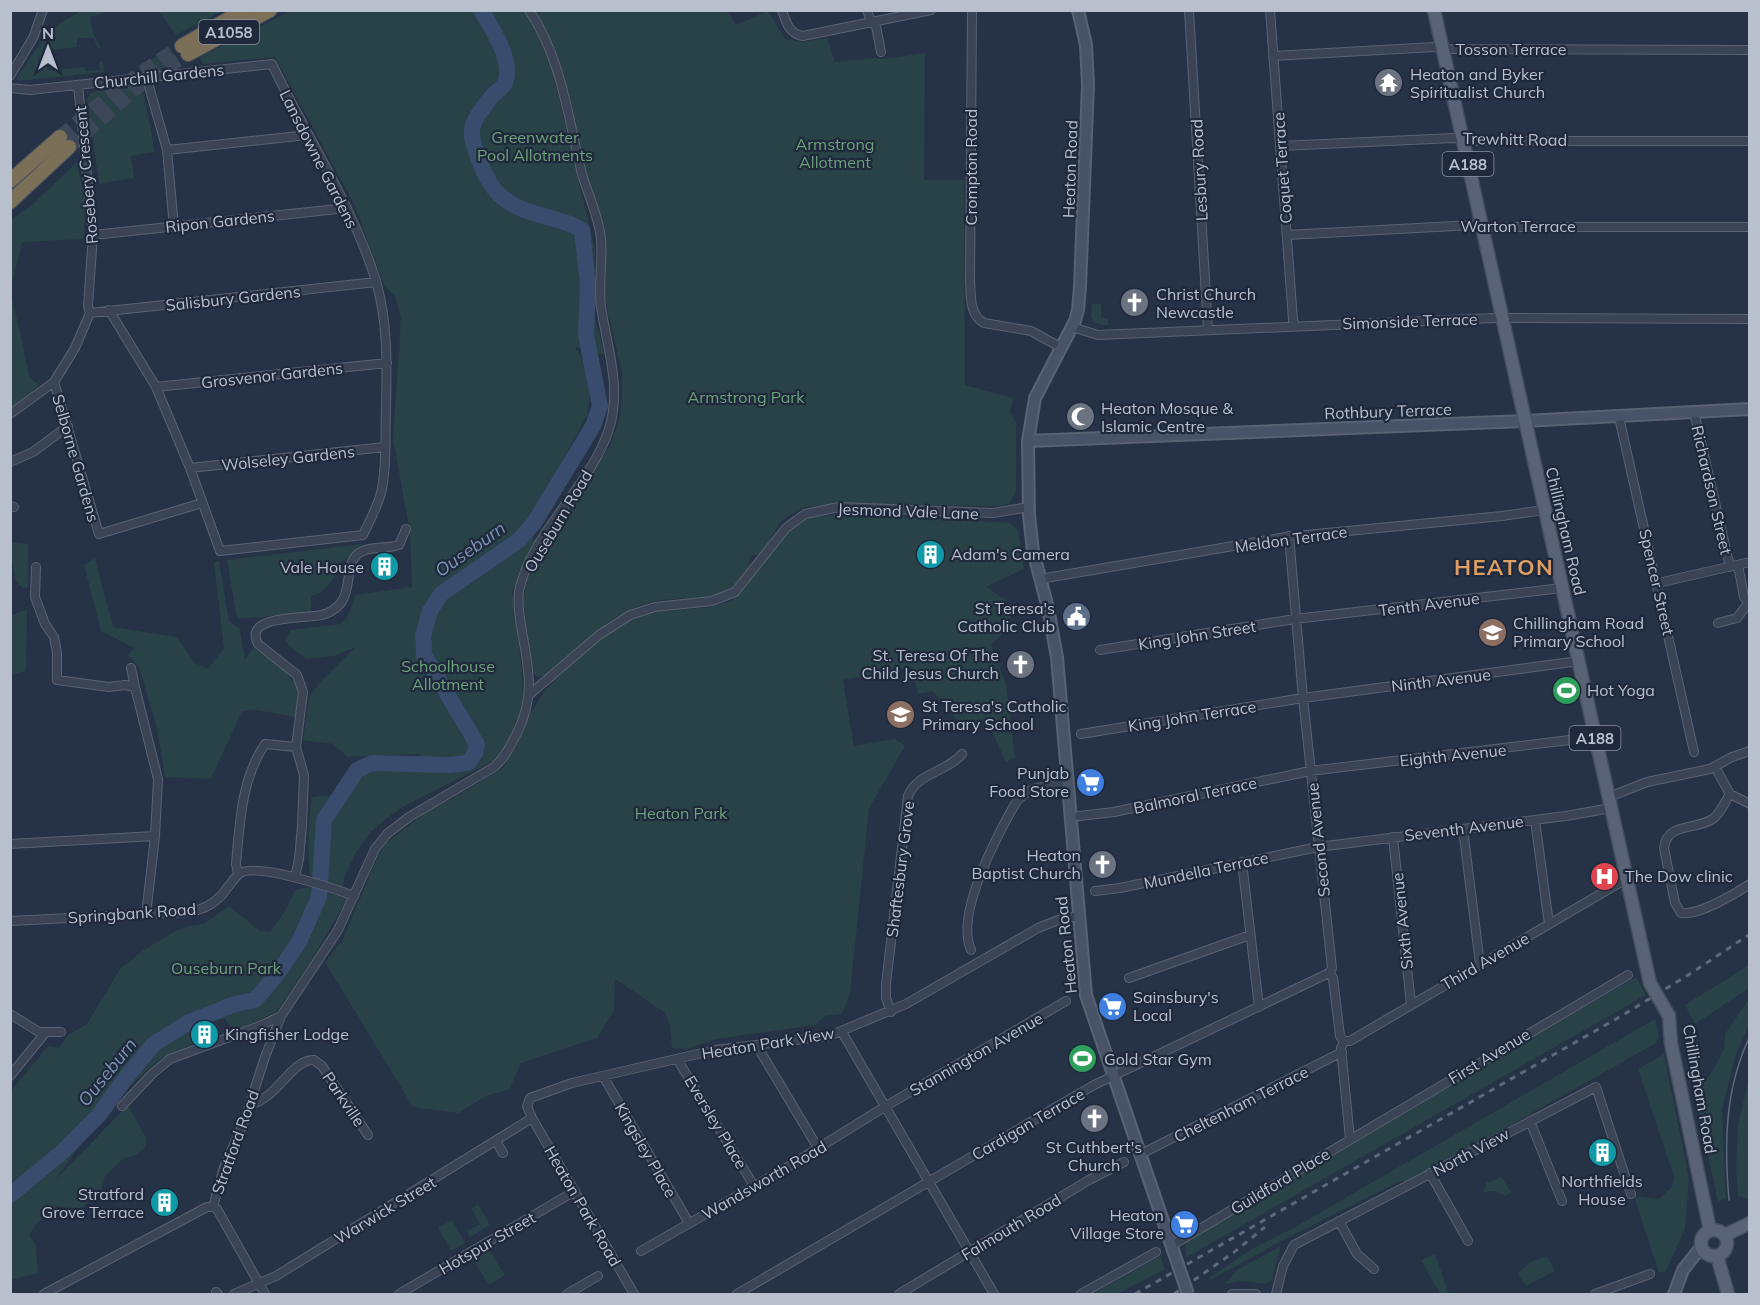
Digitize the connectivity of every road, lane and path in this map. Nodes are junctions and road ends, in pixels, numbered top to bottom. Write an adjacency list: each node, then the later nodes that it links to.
1 (43, 10): 20 (street)
2 (244, 10): 3 (highway, A1058)
3 (270, 10)
4 (529, 10): 77 (street, Ouseburn Road)
5 (782, 10): 14 (street)
6 (867, 10): 14 (street)
7 (930, 10): 13 (street)
8 (972, 10): 45 (street, Crompton Road)
9 (1078, 10): 43 (street, Heaton Road)
10 (1189, 10): 44 (street, Lesbury Road)
11 (1270, 10): 18 (street, Coquet Terrace)
12 (1434, 10): 15 (main road, Chillingham Road / A188)
13 (922, 11): 14 (street)
14 (873, 21): 17 (street)
15 (1443, 48): 16 (street, Tosson Terrace); 18 (street, Tosson Terrace); 25 (main road, Chillingham Road / A188)
16 (1749, 50)
17 (881, 52)
18 (1273, 56): 27 (street, Coquet Terrace)
19 (272, 64): 21 (street, Churchill Gardens); 24 (street, Lansdowne Gardens)
20 (10, 76)
21 (146, 76): 22 (street, Churchill Gardens); 28 (street)
22 (78, 85): 23 (street, Churchill Gardens); 36 (street, Rosebery Crescent)
23 (10, 88)
24 (308, 135): 28 (street); 31 (street, Lansdowne Gardens)
25 (1463, 140): 26 (street, Trewhitt Road); 27 (street, Trewhitt Road); 32 (main road, Chillingham Road / A188)
26 (1749, 141)
27 (1280, 146): 35 (street, Coquet Terrace)
28 (167, 150): 33 (street)
29 (13, 176): 30 (highway)
30 (11, 201)
31 (347, 207): 33 (street, Ripon Gardens); 37 (street, Lansdowne Gardens)
32 (1481, 226): 34 (street, Warton Terrace); 35 (street, Warton Terrace); 40 (main road, Chillingham Road / A188)
33 (174, 227): 36 (street, Ripon Gardens)
34 (1749, 227)
35 (1287, 235): 42 (street, Coquet Terrace)
36 (93, 236): 39 (street, Rosebery Crescent)
37 (376, 282): 38 (street, Salisbury Gardens); 46 (street, Lansdowne Gardens)
38 (109, 310): 39 (street, Salisbury Gardens); 48 (street)
39 (90, 313): 47 (street, Rosebery Crescent)
40 (1502, 318): 41 (street, Simonside Terrace); 42 (street, Simonside Terrace); 53 (main road, Chillingham Road / A188)
41 (1749, 319)
42 (1295, 326): 44 (street, Simonside Terrace)
43 (1072, 327): 44 (street, Simonside Terrace); 45 (street, Heaton Road)
44 (1208, 330)
45 (1060, 347): 55 (street, Heaton Road)
46 (387, 363): 48 (street, Grosvenor Gardens); 56 (street, Lansdowne Gardens)
47 (54, 382): 51 (street, Rosebery Crescent); 54 (street, Selborne Gardens)
48 (156, 387): 58 (street)
49 (1749, 409): 50 (street, Rothbury Terrace)
50 (1694, 412): 52 (street, Rothbury Terrace); 65 (street, Richardson Street)
51 (10, 414)
52 (1619, 417): 53 (street, Rothbury Terrace); 68 (street, Spencer Street)
53 (1524, 421): 55 (street, Rothbury Terrace); 61 (main road, Chillingham Road / A188)
54 (68, 426): 57 (street); 59 (street, Selborne Gardens)
55 (1028, 441): 60 (street, Heaton Road)
56 (385, 447): 58 (street, Wolseley Gardens); 59 (street, Lansdowne Gardens)
57 (10, 462)
58 (190, 468): 59 (street)
59 (202, 503)
60 (1029, 507): 67 (street, Heaton Road); 77 (street, Jesmond Vale Lane)
61 (1544, 510): 63 (street, Meldon Terrace); 69 (main road, Chillingham Road / A188)
62 (406, 529): 81 (street)
63 (1289, 536): 67 (street, Meldon Terrace); 71 (street, Second Avenue)
64 (1749, 562): 65 (street)
65 (1734, 566): 68 (street); 70 (street, Richardson Street)
66 (36, 567): 76 (street)
67 (1040, 579): 87 (street, Heaton Road)
68 (1658, 583): 82 (street, Spencer Street)
69 (1562, 588): 71 (street, Tenth Avenue); 74 (main road, Chillingham Road / A188)
70 (1749, 602): 72 (street)
71 (1295, 619): 73 (street, King John Street); 78 (street, Second Avenue)
72 (1718, 623)
73 (1100, 650)
74 (1579, 661): 78 (street, Ninth Avenue); 80 (main road, Chillingham Road / A188)
75 (131, 668): 76 (street)
76 (135, 687): 94 (street)
77 (530, 694): 104 (street, Ouseburn Road)
78 (1302, 699): 79 (street, King John Terrace); 86 (street, Second Avenue)
79 (1081, 734)
80 (1595, 737): 86 (street, Eighth Avenue); 89 (main road, Chillingham Road / A188)
81 (296, 747): 99 (street); 100 (street)
82 (1694, 750)
83 (1749, 751): 85 (street, Seventh Avenue)
84 (962, 754): 118 (street, Shaftesbury Grove)
85 (1715, 767): 88 (street); 89 (street, Seventh Avenue)
86 (1310, 771): 91 (street, Balmoral Terrace); 97 (street, Second Avenue)
87 (1068, 784): 106 (street, Heaton Road); 110 (street)
88 (1730, 794): 90 (street); 102 (street)
89 (1610, 803): 92 (street, Seventh Avenue); 101 (main road, Chillingham Road / A188)
90 (1749, 804)
91 (1079, 816)
92 (1535, 820): 93 (street, Seventh Avenue); 108 (street)
93 (1463, 829): 95 (street, Seventh Avenue); 111 (street)
94 (155, 836): 96 (street); 105 (street)
95 (1393, 837): 97 (street, Seventh Avenue); 116 (street, Sixth Avenue)
96 (10, 844)
97 (1318, 847): 98 (street, Mundella Terrace); 112 (street, Second Avenue)
98 (1242, 862): 103 (street, Mundella Terrace); 109 (street)
99 (238, 874): 100 (street); 105 (street, Springbank Road)
100 (295, 877): 104 (street)
101 (1626, 879): 108 (street, Third Avenue); 153 (main road, Chillingham Road / A188, bridge)
102 (1749, 884)
103 (1095, 891)
104 (354, 896): 120 (street, Ouseburn Road)
105 (146, 915): 107 (street, Springbank Road)
106 (1078, 916): 118 (street, Heaton Park View); 128 (street, Heaton Road)
107 (10, 921)
108 (1549, 924): 111 (street, Third Avenue)
109 (1250, 936): 114 (street); 117 (street)
110 (971, 950)
111 (1480, 964): 116 (street, Third Avenue)
112 (1329, 973): 117 (street, Cardigan Terrace); 124 (street, Second Avenue)
113 (1628, 975): 137 (street, First Avenue)
114 (1129, 978)
115 (1066, 1001): 133 (street, Stannington Avenue)
116 (1411, 1004): 124 (street, Third Avenue)
117 (1259, 1007): 128 (street, Cardigan Terrace)
118 (891, 1011): 122 (street, Heaton Park View)
119 (10, 1014): 123 (street)
120 (281, 1016): 131 (street, Stratford Road); 132 (street)
121 (61, 1032): 123 (street)
122 (842, 1032): 125 (street, Heaton Park View); 133 (street)
123 (45, 1033): 129 (street)
124 (1344, 1041): 126 (street, Second Avenue)
125 (757, 1046): 127 (street, Heaton Park View); 139 (street)
126 (1342, 1052): 137 (street, Second Avenue); 141 (street, Cheltenham Terrace)
127 (677, 1059): 130 (street, Heaton Park View); 145 (street, Eversley Place)
128 (1113, 1075): 141 (street, Heaton Road); 144 (street, Cardigan Terrace)
129 (10, 1076)
130 (603, 1076): 134 (street, Heaton Park View); 152 (street, Kingsley Place)
131 (250, 1104): 136 (street, Parkville); 149 (street, Stratford Road)
132 (122, 1106)
133 (886, 1106): 139 (street, Wandsworth Road); 144 (street)
134 (532, 1118): 138 (street, Warwick Street); 146 (street, Heaton Park Road)
135 (1530, 1121): 143 (street, North View); 147 (street, North View); 148 (street)
136 (368, 1135)
137 (1350, 1139): 157 (street, Guildford Place)
138 (496, 1141): 140 (street); 165 (street, Warwick Street)
139 (818, 1148): 145 (street, Wandsworth Road)
140 (503, 1153)
141 (1139, 1155): 157 (street, Heaton Road)
142 (1124, 1162): 159 (street, Falmouth Road)
143 (1430, 1173): 150 (street, North View); 155 (street)
144 (928, 1181): 159 (street); 171 (street, Cardigan Terrace)
145 (754, 1186): 152 (street, Wandsworth Road)
146 (575, 1191): 168 (street, Hotspur Street); 170 (street, Heaton Park Road)
147 (1631, 1194)
148 (1562, 1201)
149 (213, 1207): 165 (street, Stratford Road); 166 (street)
150 (1339, 1221): 162 (street); 178 (street, North View)
151 (1749, 1223): 154 (main road)
152 (689, 1224): 158 (street, Wandsworth Road)
153 (1710, 1230): 154 (main road); 156 (main road)
154 (1725, 1235): 161 (main road)
155 (1467, 1241)
156 (1701, 1247): 161 (main road); 180 (street)
157 (1172, 1250): 175 (street, Heaton Road, bridge)
158 (641, 1251)
159 (969, 1252): 172 (street, Falmouth Road); 173 (street)
160 (1156, 1252): 174 (street)
161 (1717, 1256): 181 (main road)
162 (1374, 1269)
163 (1650, 1274): 179 (street)
164 (598, 1276): 169 (street)
165 (263, 1290): 167 (street, Warwick Street)
166 (44, 1294)
167 (234, 1294)
168 (399, 1294)
169 (567, 1294)
170 (634, 1294)
171 (737, 1294)
172 (899, 1294)
173 (994, 1294)
174 (1081, 1294)
175 (1188, 1294)
176 (1232, 1294): 177 (street)
177 (1256, 1294)
178 (1276, 1294)
179 (1595, 1294)
180 (1674, 1294)
181 (1728, 1294)

